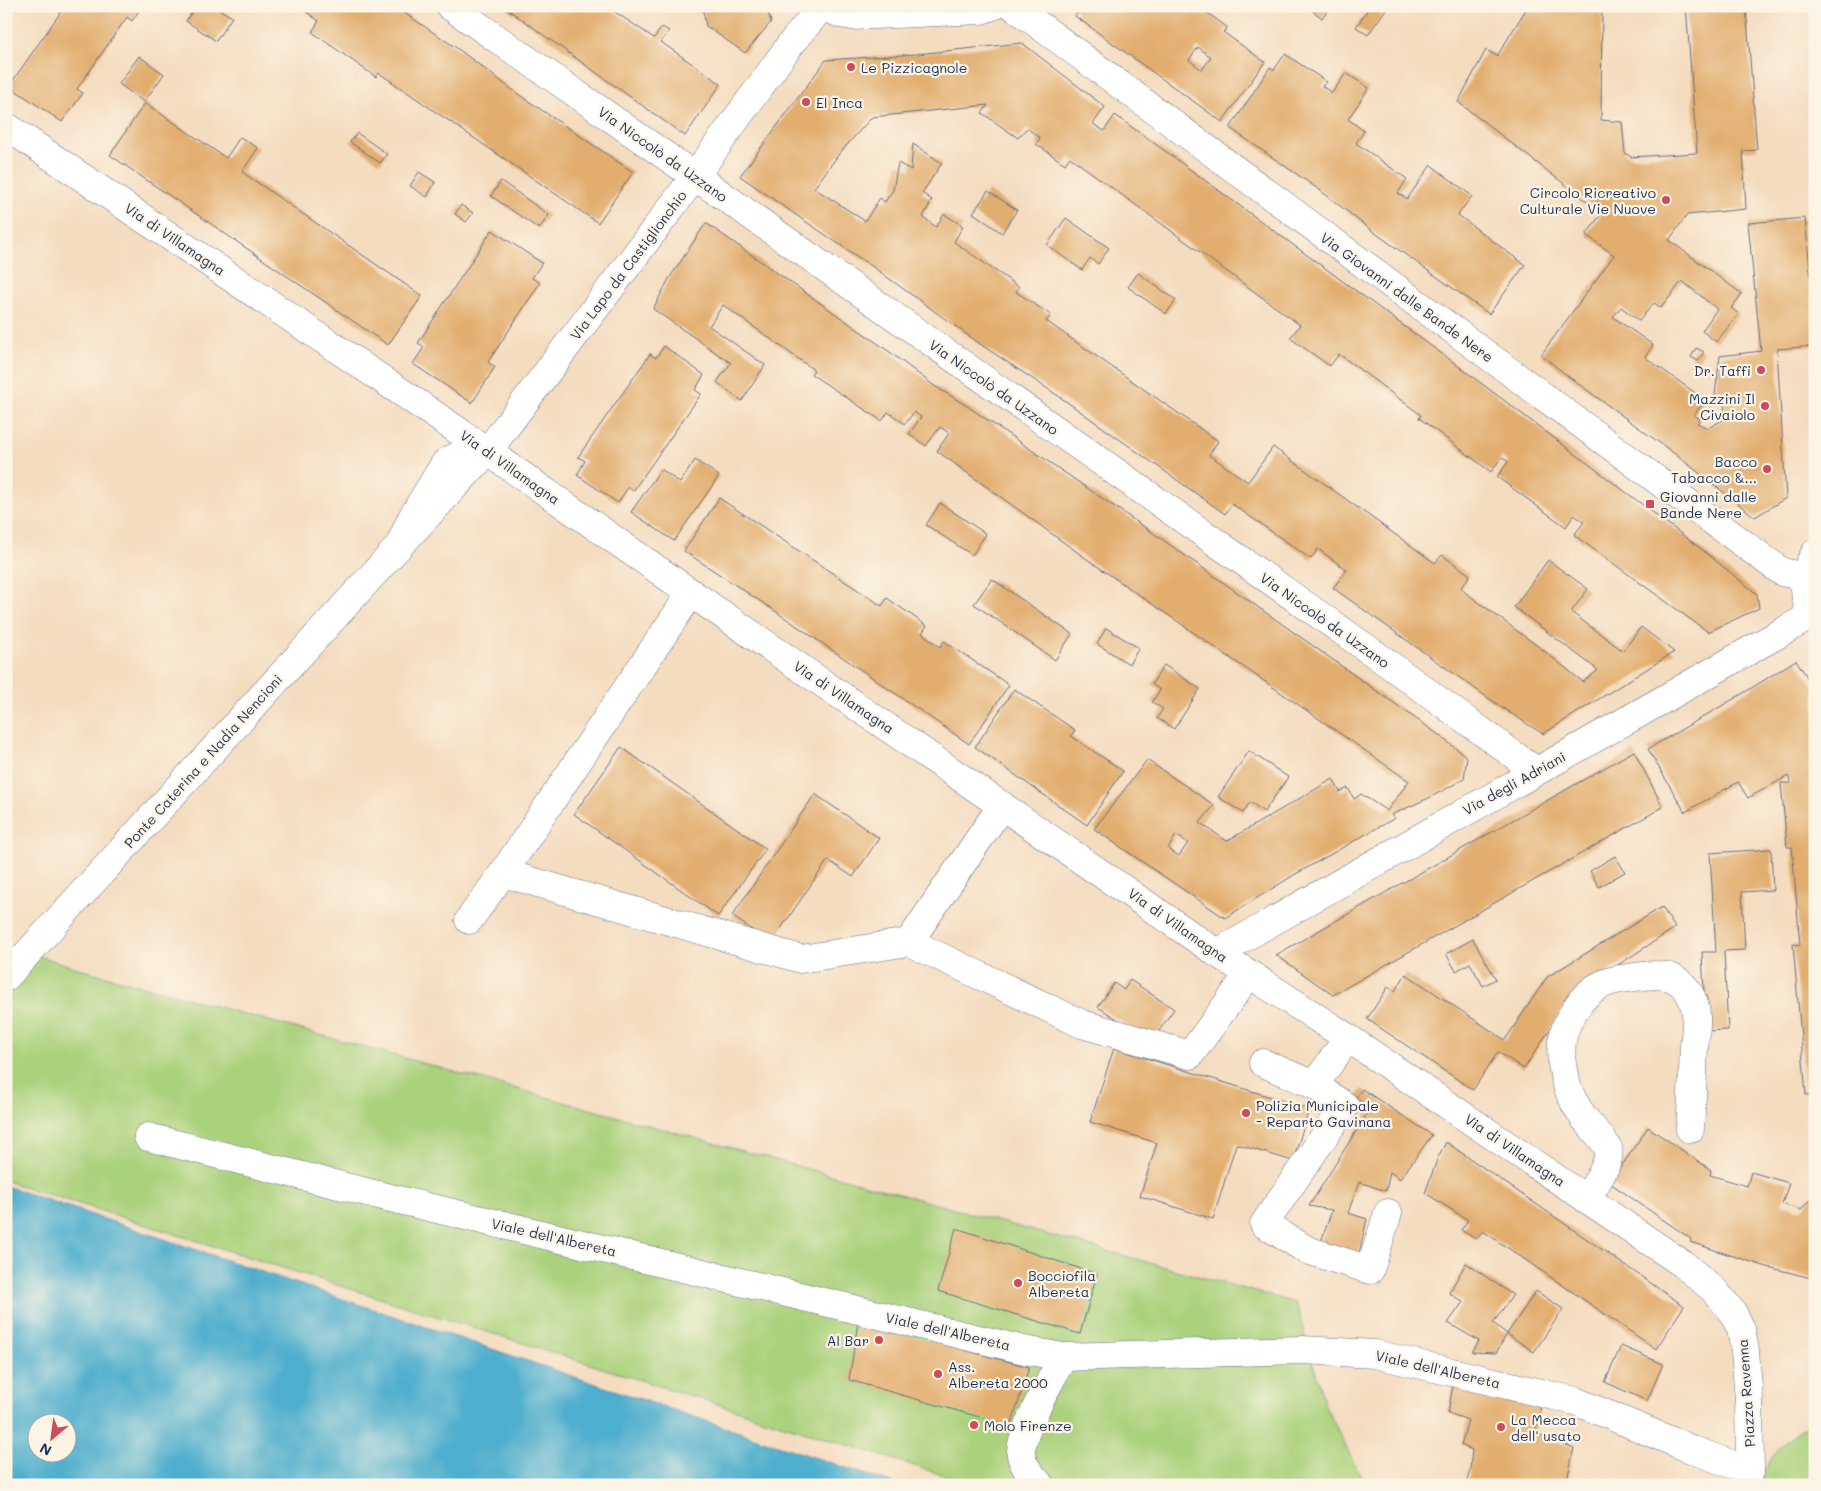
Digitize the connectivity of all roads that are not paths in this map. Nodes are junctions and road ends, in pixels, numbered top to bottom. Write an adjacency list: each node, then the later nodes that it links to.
1 (450, 6): 6 (street, Via Niccolò da Uzzano)
2 (823, 6): 3 (street); 6 (street, Via Lapo da Castiglionchio)
3 (993, 6)
4 (1013, 6): 8 (street, Via Giovanni dalle Bande Nere)
5 (6, 126): 7 (street, Via di Villamagna)
6 (695, 176): 7 (street, Via Lapo da Castiglionchio); 11 (street, Via Niccolò da Uzzano)
7 (487, 452): 9 (street, Via di Villamagna); 18 (street, Ponte Caterina e Nadia Nencioni)
8 (1810, 565): 10 (street)
9 (691, 593): 12 (street, Via di Villamagna); 13 (street)
10 (1813, 618): 11 (street, Via degli Adriani)
11 (1536, 771): 16 (street, Via degli Adriani)
12 (1002, 804): 15 (street); 16 (street, Via di Villamagna)
13 (503, 873): 14 (street); 15 (street)
14 (469, 920)
15 (909, 942): 17 (street)
16 (1217, 953): 17 (street, Via di Villamagna)
17 (1248, 974): 19 (street, Via di Villamagna)
18 (6, 977)
19 (1348, 1038): 21 (street); 24 (street, Via di Villamagna)
20 (1263, 1063): 21 (street)
21 (1314, 1085): 25 (street)
22 (1690, 1129): 24 (street)
23 (148, 1137): 27 (street, Viale dell'Albereta)
24 (1586, 1199): 26 (street, Via di Villamagna)
25 (1388, 1213)
26 (1683, 1264): 28 (street, Piazza Ravenna)
27 (1063, 1358): 28 (street, Viale dell'Albereta); 29 (street)
28 (1748, 1478)
29 (1040, 1485)

